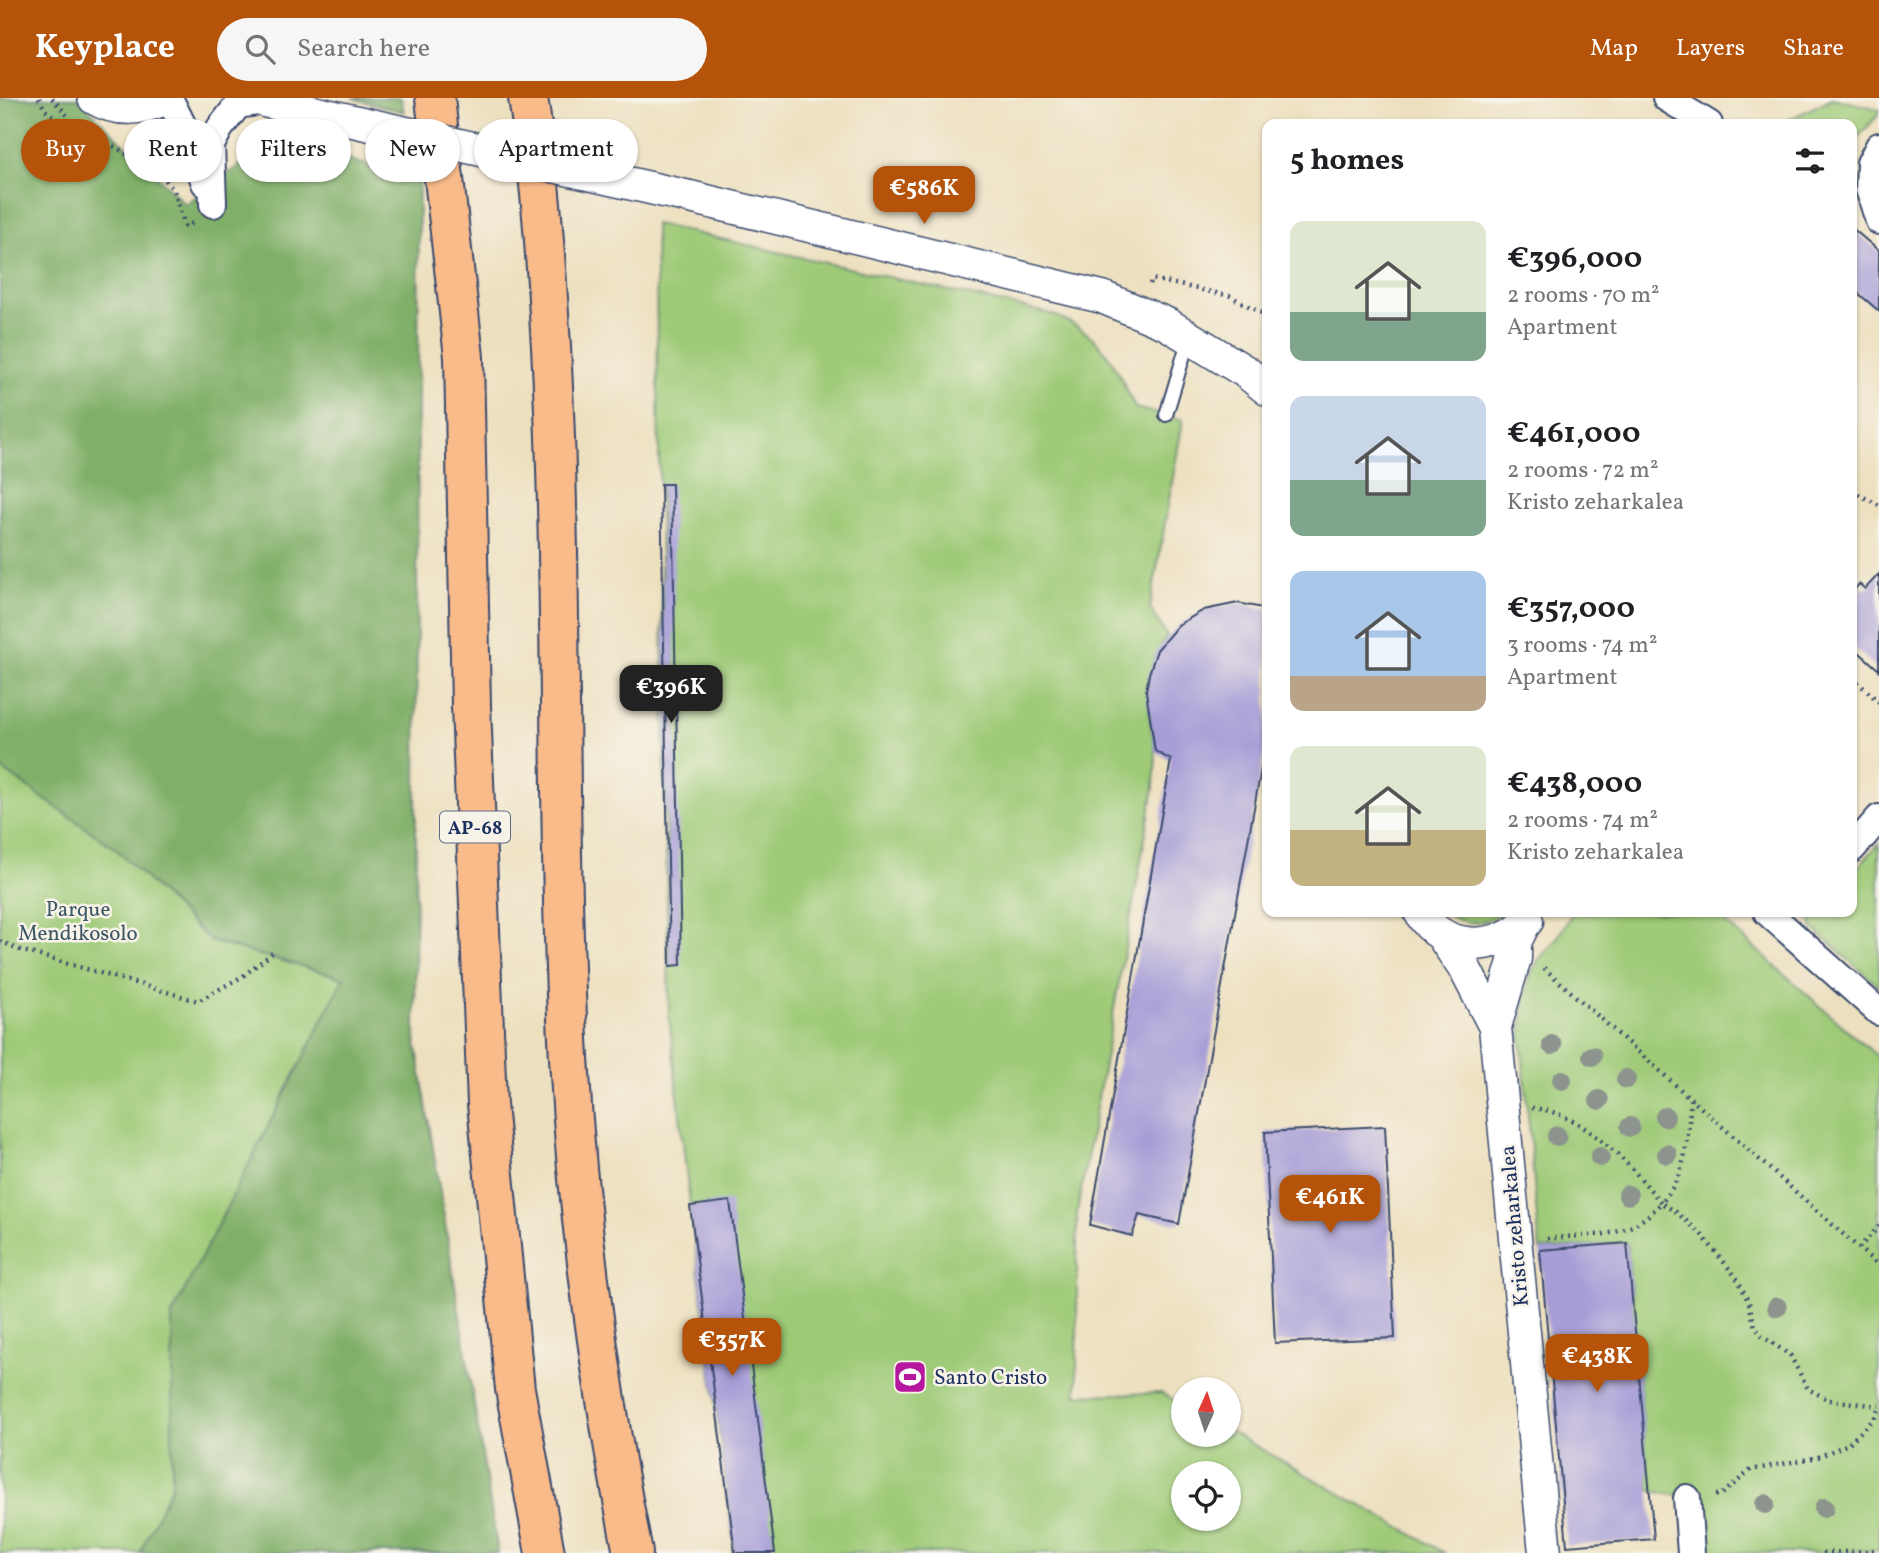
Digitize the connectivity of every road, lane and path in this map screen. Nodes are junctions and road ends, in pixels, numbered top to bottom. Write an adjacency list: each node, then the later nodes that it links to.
1 (39, 98): 12 (path)
2 (52, 98): 8 (path)
3 (167, 98): 8 (street); 12 (street)
4 (435, 98): 42 (highway, AP-68)
5 (528, 98): 43 (highway)
6 (1666, 98): 9 (street)
7 (260, 100): 12 (street); 14 (street, bridge)
8 (82, 107)
9 (1701, 119)
10 (1879, 146): 11 (street)
11 (1860, 186): 13 (street)
12 (209, 214)
13 (1879, 221)
14 (1139, 313): 15 (path); 16 (street)
15 (1262, 313)
16 (1189, 337): 17 (street); 18 (lane)
17 (1262, 385)
18 (1166, 415)
19 (1857, 494): 20 (path)
20 (1879, 505)
21 (1857, 682): 22 (path)
22 (1879, 702)
23 (1879, 818): 24 (street)
24 (1857, 843)
25 (1783, 917): 30 (street)
26 (1431, 923): 27 (street); 31 (street)
27 (1524, 927): 31 (street); 32 (path)
28 (0, 941): 29 (path)
29 (276, 950)
30 (1879, 1012)
31 (1495, 1027): 33 (street, Kristo zeharkalea)
32 (1691, 1099): 34 (path); 37 (path)
33 (1503, 1107): 34 (path); 36 (street, Kristo zeharkalea)
34 (1661, 1203): 36 (path); 39 (path)
35 (1879, 1226): 37 (path)
36 (1515, 1244): 44 (street, Kristo zeharkalea)
37 (1859, 1248): 38 (path)
38 (1879, 1266)
39 (1879, 1408): 40 (path)
40 (1687, 1498): 45 (street)
41 (1879, 1550): 46 (path)
42 (545, 1553)
43 (633, 1553)
44 (1545, 1553)
45 (1692, 1553)
46 (1823, 1553)

